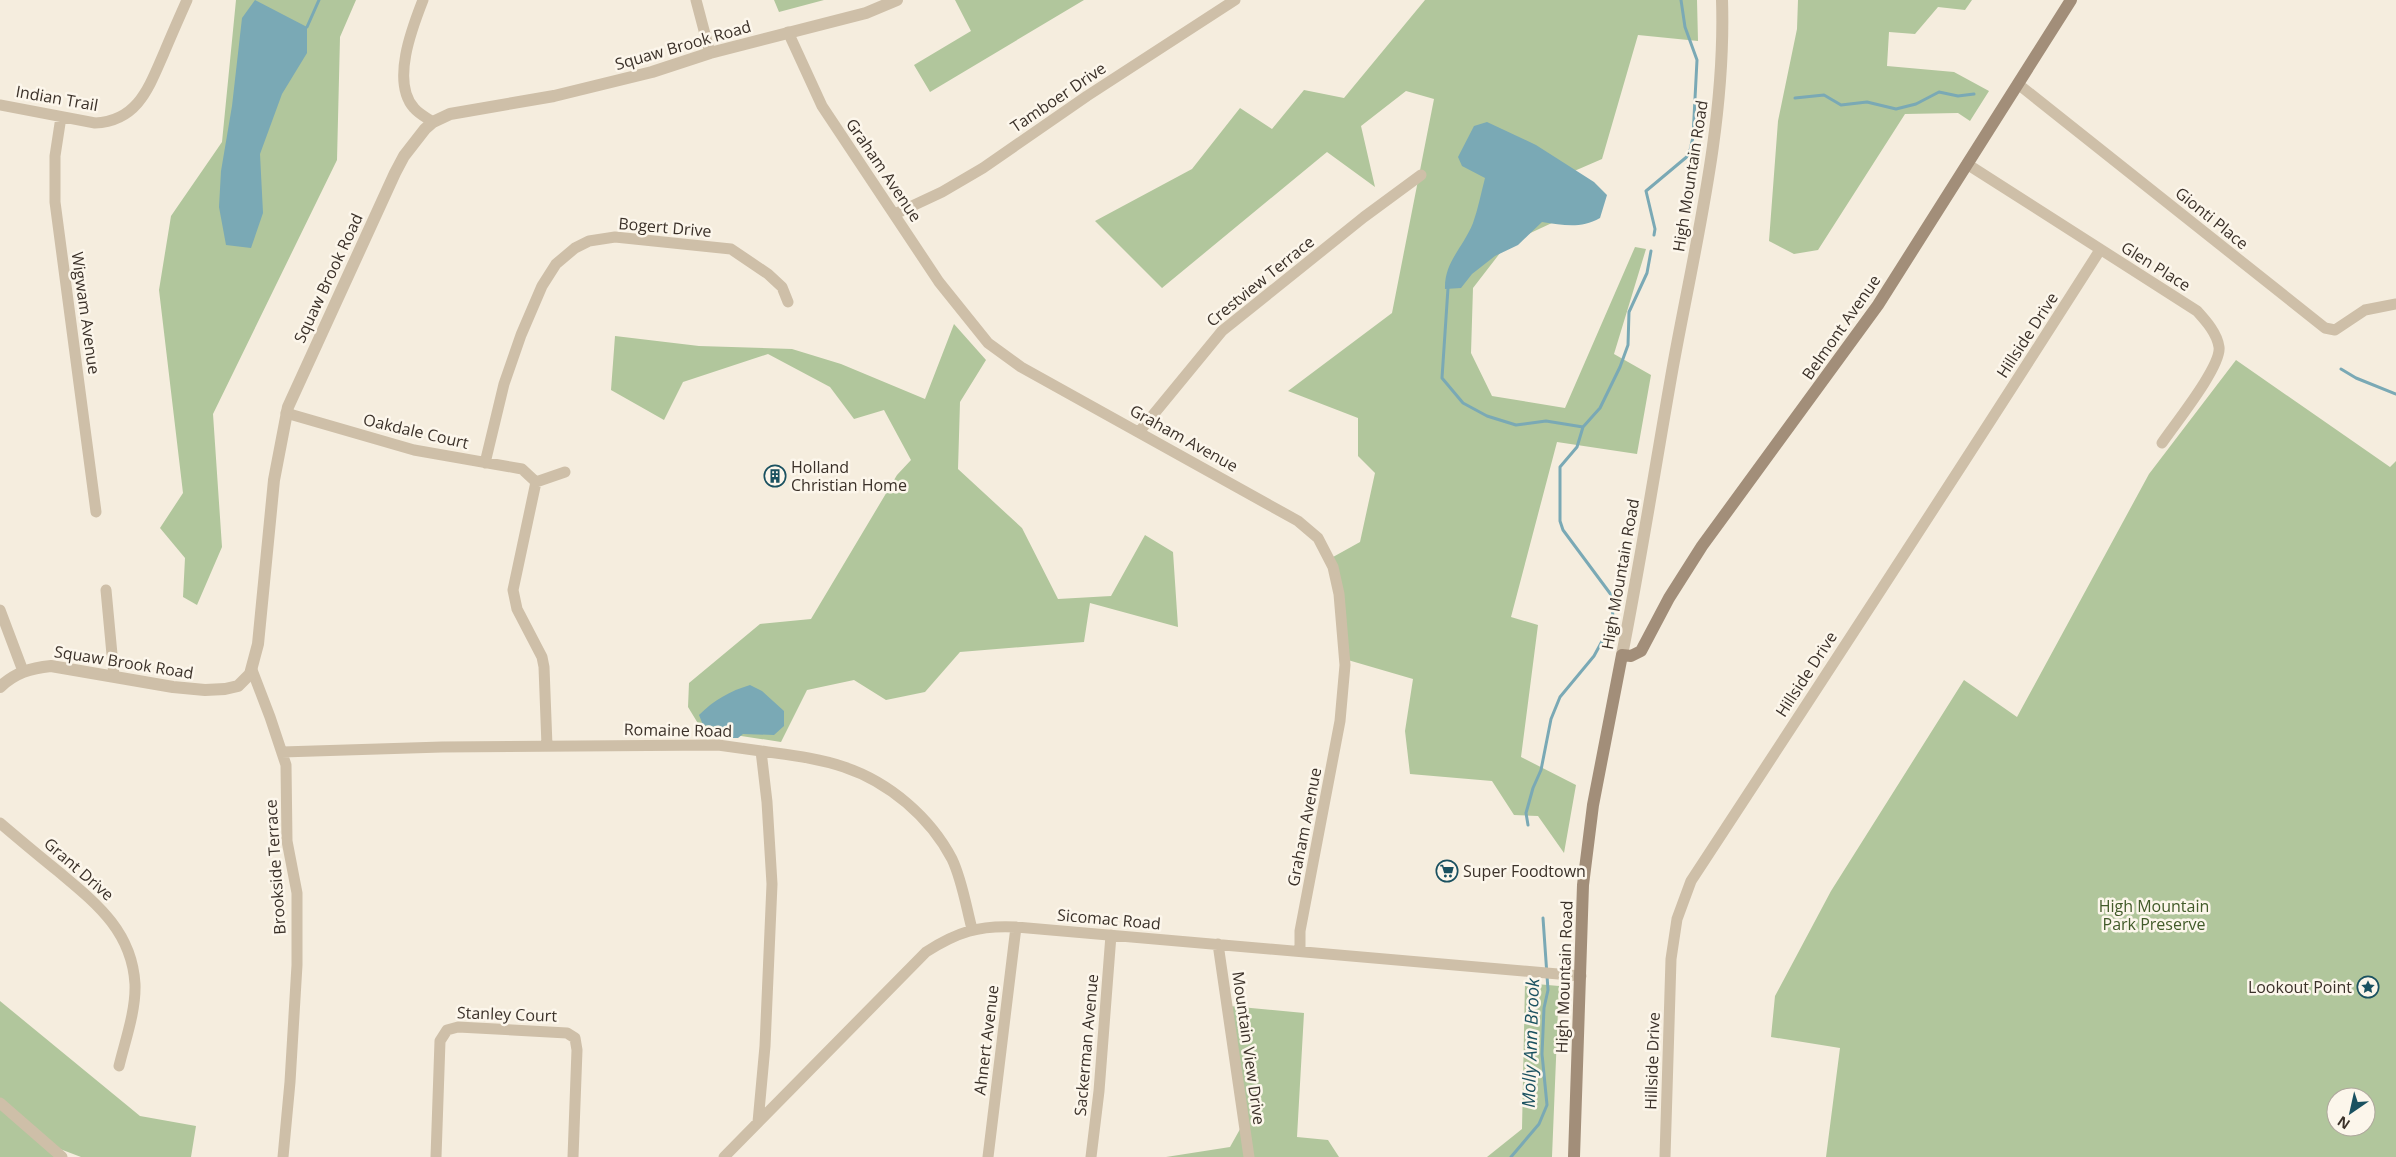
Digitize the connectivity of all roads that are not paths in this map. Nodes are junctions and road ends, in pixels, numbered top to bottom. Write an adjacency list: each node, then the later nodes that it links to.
1 (186, 0): 12 (street, Indian Trail)
2 (423, 0): 13 (street)
3 (696, 0): 9 (street)
4 (897, 0): 8 (street, Squaw Brook Road)
5 (1235, 0): 16 (street, Tamboer Drive)
6 (1722, 0): 29 (street, High Mountain Road)
7 (2071, 0): 10 (main road, Belmont Avenue)
8 (788, 32): 9 (street, Squaw Brook Road); 16 (street, Graham Avenue)
9 (710, 53): 13 (street, Squaw Brook Road)
10 (2018, 84): 14 (main road, Belmont Avenue); 19 (street, Gionti Place)
11 (0, 104): 12 (street, Indian Trail)
12 (61, 117): 26 (street, Wigwam Avenue)
13 (433, 122): 20 (street, Squaw Brook Road)
14 (1967, 164): 17 (street, Glen Place); 29 (main road, Belmont Avenue)
15 (1421, 175): 21 (street, Crestview Terrace)
16 (895, 214): 21 (street, Graham Avenue)
17 (2100, 250): 22 (street, Glen Place); 56 (street, Hillside Drive)
18 (788, 302): 23 (street, Bogert Drive)
19 (2396, 304)
20 (286, 413): 23 (street, Oakdale Court); 30 (street, Squaw Brook Road)
21 (1139, 432): 42 (street, Graham Avenue)
22 (2162, 442)
23 (485, 463): 25 (street, Oakdale Court)
24 (565, 472): 25 (street)
25 (536, 482): 34 (street)
26 (96, 512)
27 (106, 590): 32 (street)
28 (0, 610): 31 (street)
29 (1622, 655): 43 (main road, High Mountain Road)
30 (252, 670): 32 (street, Squaw Brook Road); 36 (street, Brookside Terrace)
31 (23, 671): 32 (street, Squaw Brook Road); 33 (street, Squaw Brook Road)
32 (114, 676)
33 (0, 687)
34 (546, 746): 35 (street, Romaine Road); 36 (street, Romaine Road)
35 (761, 751): 39 (street, Romaine Road); 46 (street)
36 (282, 752): 48 (street, Brookside Terrace)
37 (0, 824): 44 (street, Grant Drive)
38 (1016, 927): 39 (street, Sicomac Road); 40 (street, Sicomac Road); 52 (street, Ahnert Avenue)
39 (972, 929): 46 (street, Sicomac Road)
40 (1111, 935): 41 (street, Sicomac Road); 53 (street, Sackerman Avenue)
41 (1218, 944): 42 (street, Sicomac Road); 54 (street, Mountain View Drive)
42 (1300, 951): 43 (street, Sicomac Road)
43 (1581, 976): 55 (main road, High Mountain Road)
44 (119, 1066)
45 (0, 1103): 47 (street)
46 (758, 1122): 51 (street, Sicomac Road)
47 (62, 1157)
48 (283, 1157)
49 (436, 1157): 50 (street, Stanley Court)
50 (573, 1157)
51 (724, 1157)
52 (988, 1157)
53 (1091, 1157)
54 (1248, 1157)
55 (1574, 1157)
56 (1665, 1157)

